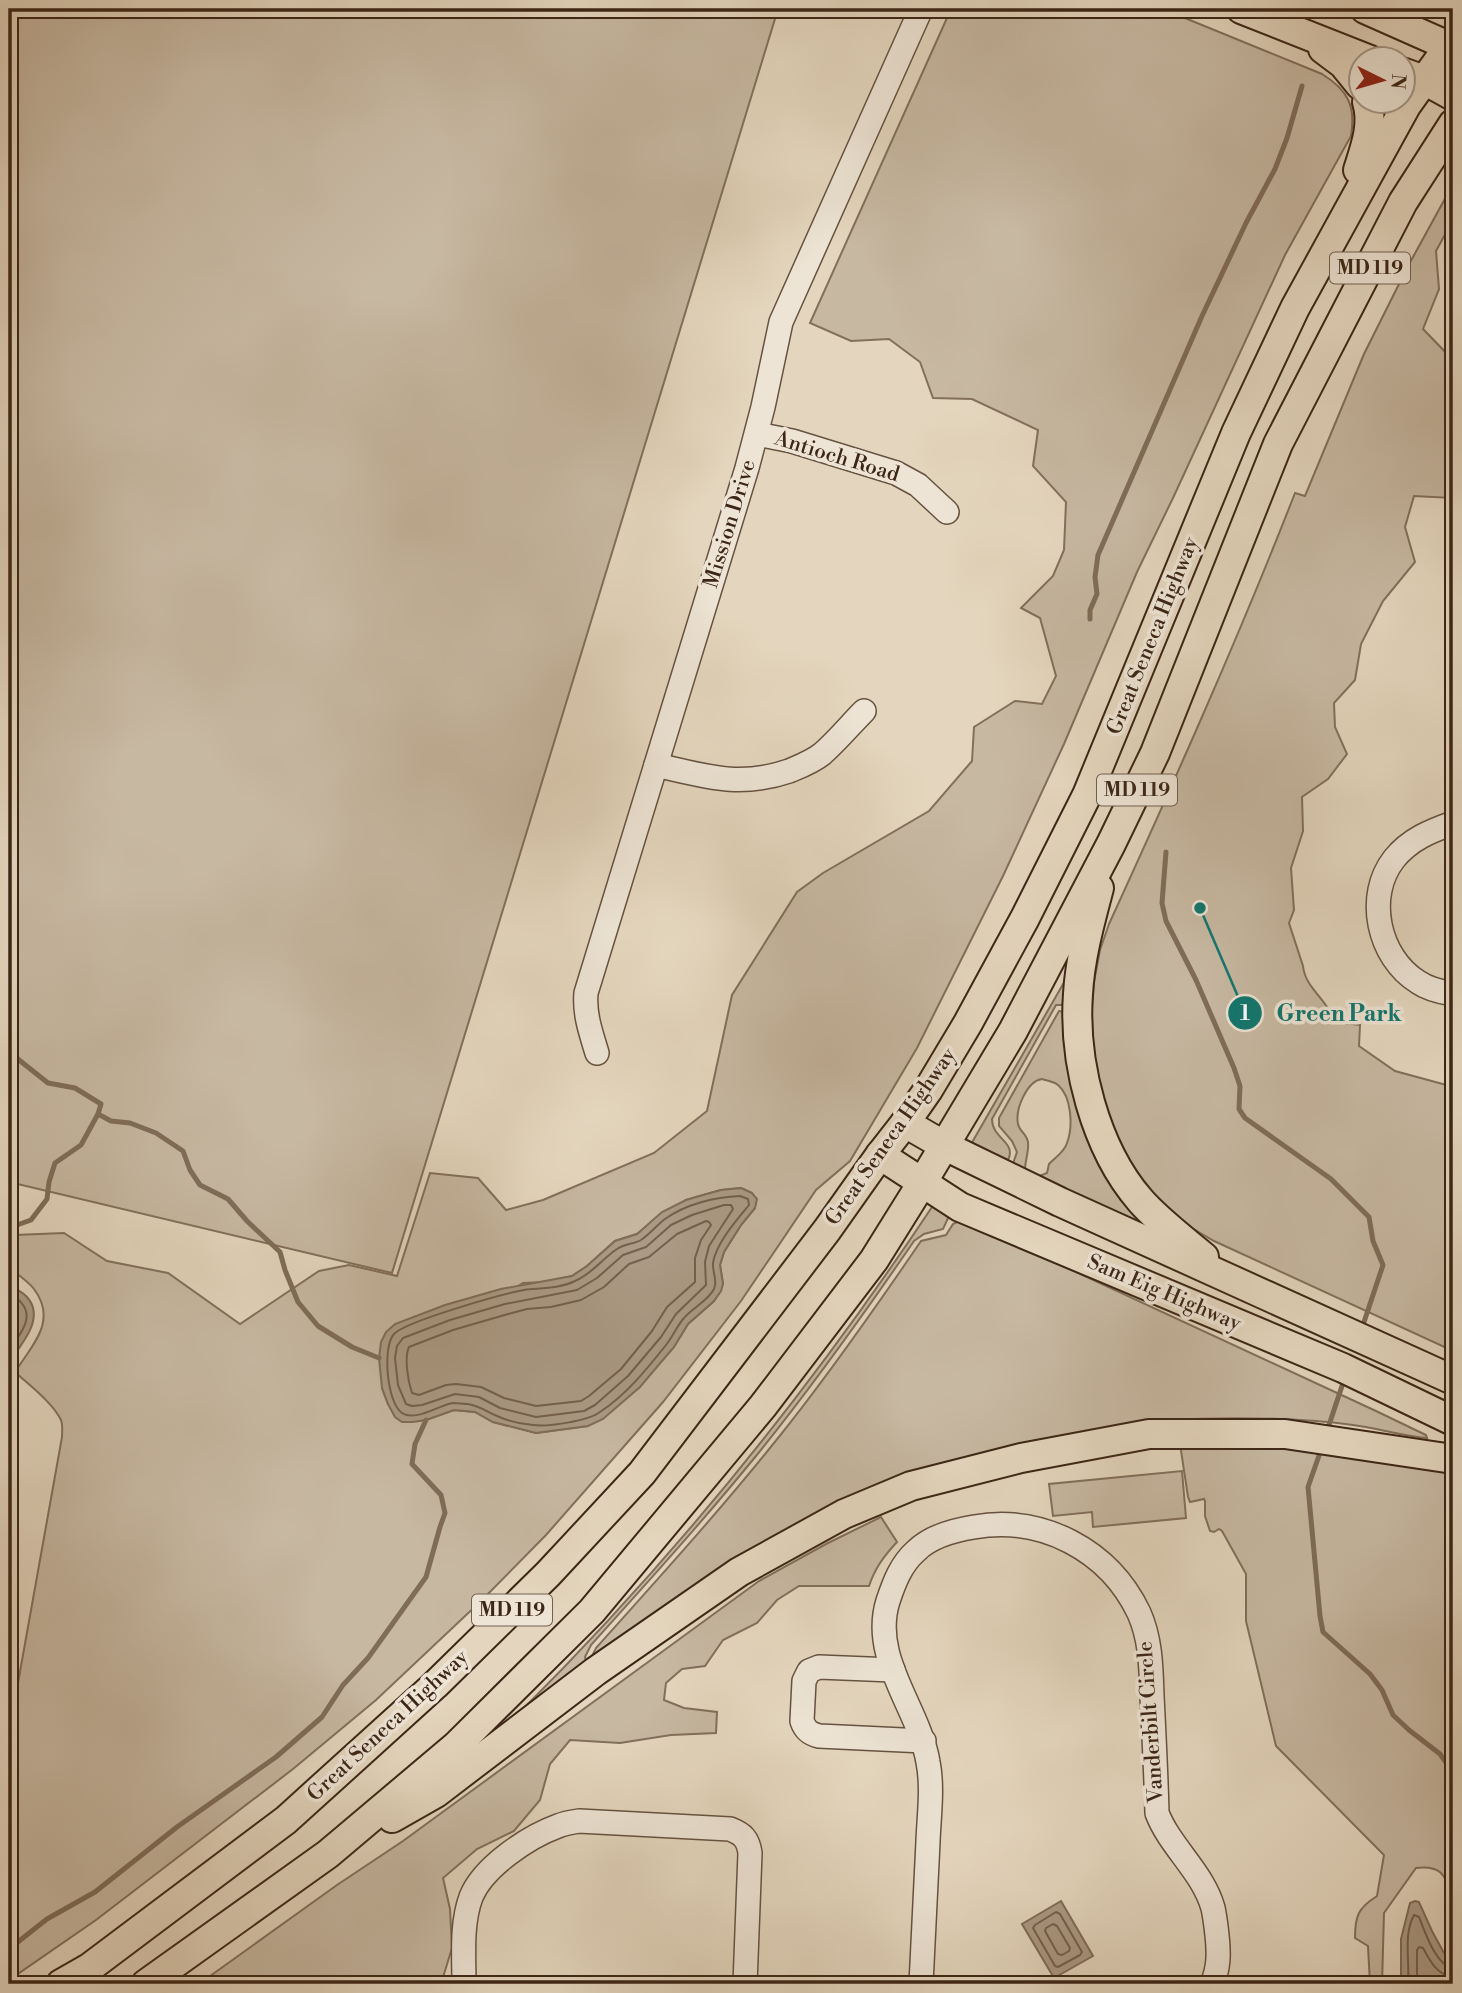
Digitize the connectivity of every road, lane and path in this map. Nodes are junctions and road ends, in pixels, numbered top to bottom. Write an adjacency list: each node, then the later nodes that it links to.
1 (921, 9): 15 (street, Mission Drive)
2 (1241, 9): 4 (main road)
3 (1365, 9): 5 (main road)
4 (1299, 30): 6 (main road); 7 (main road)
5 (1452, 45): 8 (main road, Great Seneca Highway / MD 119)
6 (1346, 50)
7 (1346, 68)
8 (1416, 74)
9 (1416, 78): 10 (main road)
10 (1453, 96)
11 (1369, 116): 14 (main road)
12 (1401, 116): 14 (main road, Great Seneca Highway / MD 119)
13 (1453, 124): 20 (main road, Great Seneca Highway / MD 119)
14 (1334, 237): 23 (main road, Great Seneca Highway / MD 119)
15 (757, 434): 16 (street, Antioch Road); 18 (street, Mission Drive)
16 (947, 512)
17 (864, 711): 18 (street)
18 (656, 765): 22 (street, Mission Drive)
19 (1453, 822): 21 (street)
20 (1111, 844): 24 (main road, Great Seneca Highway / MD 119); 27 (main road)
21 (1453, 994)
22 (597, 1053)
23 (905, 1123): 24 (main road, Sam Eig Highway); 25 (main road, Great Seneca Highway / MD 119)
24 (944, 1146): 26 (main road, Great Seneca Highway / MD 119); 27 (main road, Sam Eig Highway)
25 (880, 1155): 26 (main road, Sam Eig Highway); 34 (main road, Great Seneca Highway / MD 119)
26 (922, 1183): 29 (main road, Sam Eig Highway); 33 (main road, Great Seneca Highway / MD 119)
27 (1234, 1281): 28 (main road, Sam Eig Highway)
28 (1453, 1380)
29 (1453, 1421)
30 (1453, 1459): 33 (main road)
31 (893, 1670): 32 (street, Vanderbilt Circle); 32 (street); 40 (street, Vanderbilt Circle)
32 (924, 1741): 39 (street, Vanderbilt Circle)
33 (328, 1854): 36 (main road, Great Seneca Highway / MD 119)
34 (93, 1976): 35 (main road, Great Seneca Highway / MD 119)
35 (62, 1984)
36 (146, 1984)
37 (464, 1984): 38 (street)
38 (745, 1984)
39 (921, 1984)
40 (1212, 1984)

